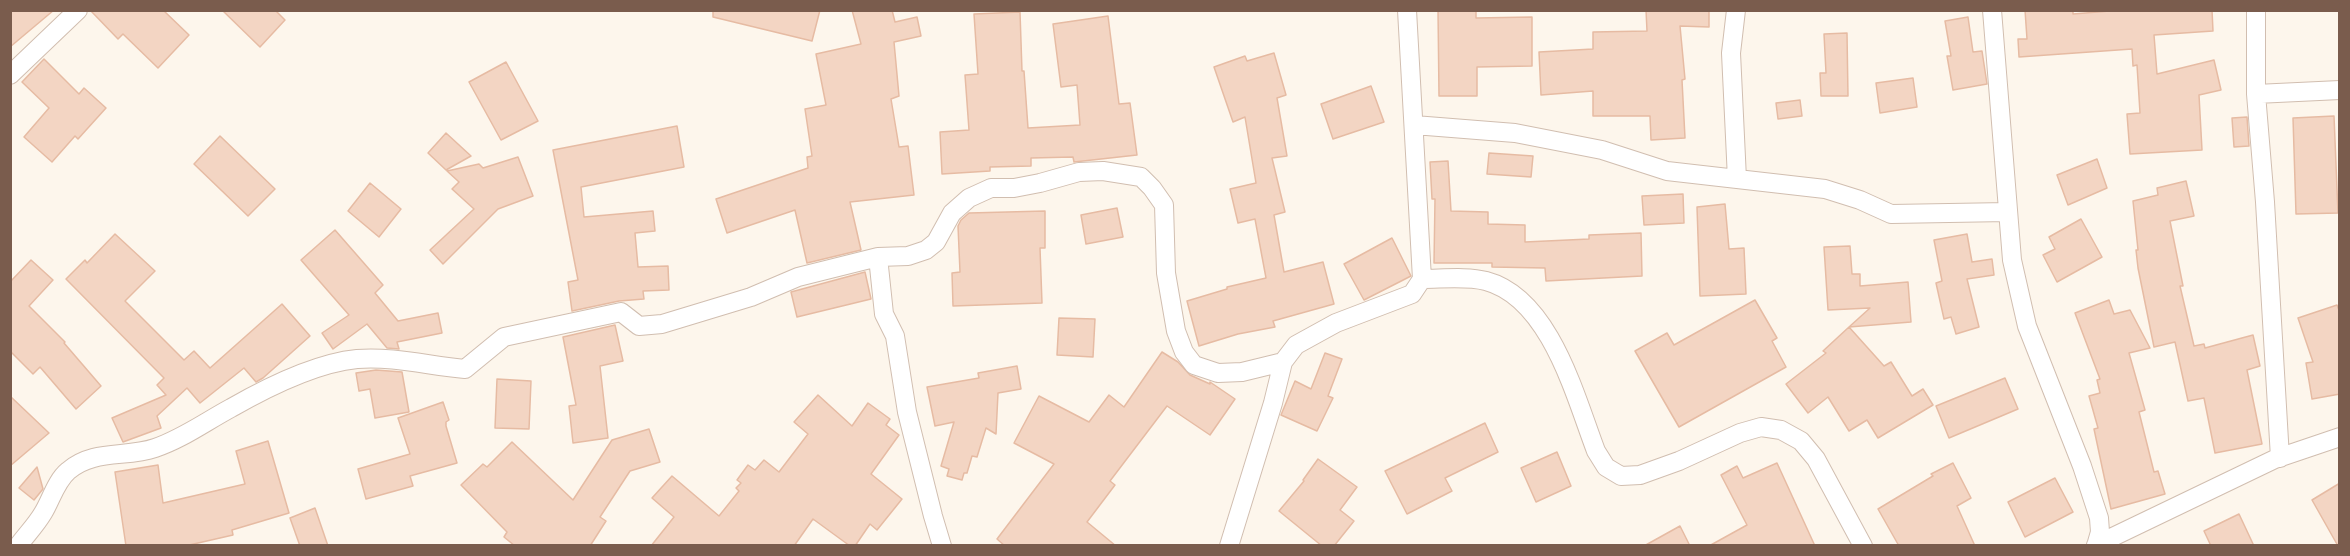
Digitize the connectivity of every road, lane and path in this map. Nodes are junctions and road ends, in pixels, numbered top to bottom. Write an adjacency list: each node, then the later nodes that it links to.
1 (78, 10): 6 (street)
2 (1407, 10): 9 (street)
3 (1736, 10): 10 (street)
4 (1992, 10): 11 (street)
5 (2256, 10): 8 (street)
6 (10, 75)
7 (2340, 90): 8 (street)
8 (2256, 93): 16 (street)
9 (1414, 125): 10 (street); 13 (street)
10 (1737, 179): 11 (street)
11 (2007, 212): 17 (street)
12 (878, 256): 14 (street); 18 (street); 19 (street)
13 (1422, 279): 14 (street); 21 (street)
14 (1282, 362): 20 (street)
15 (2340, 437): 16 (street)
16 (2280, 458): 17 (street)
17 (2096, 545)
18 (18, 546)
19 (942, 546)
20 (1229, 546)
21 (1863, 546)

